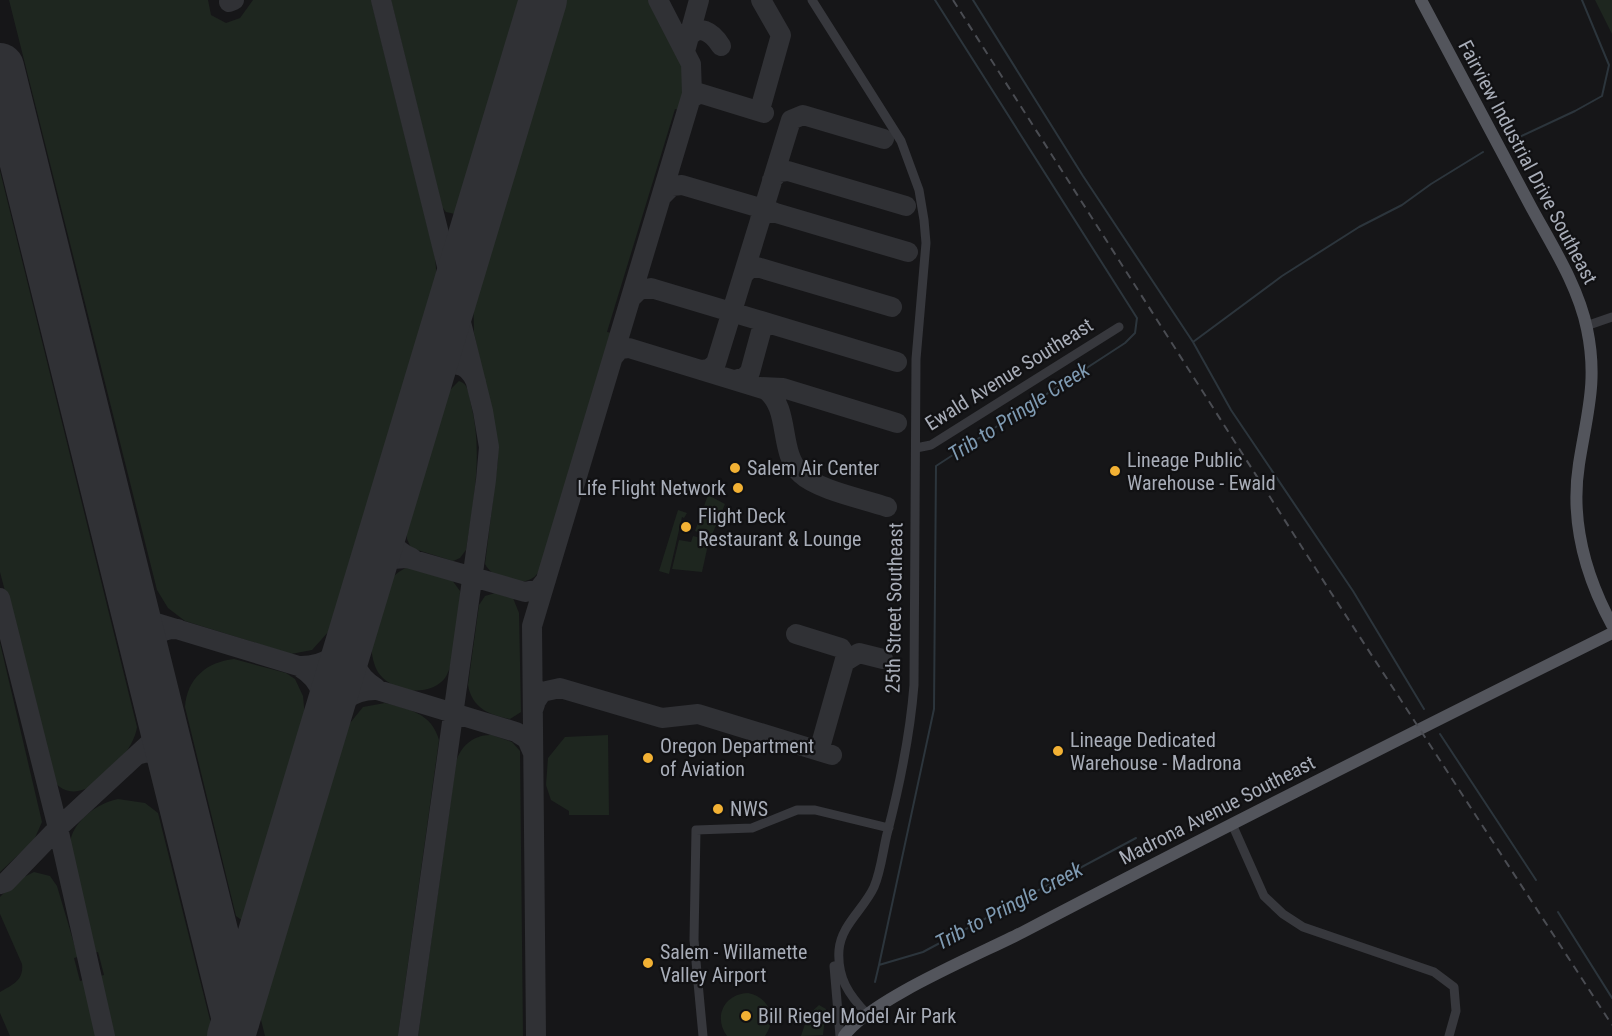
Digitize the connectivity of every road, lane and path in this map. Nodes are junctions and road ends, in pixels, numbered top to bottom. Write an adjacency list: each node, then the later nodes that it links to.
1 (813, 0): 6 (street, 25th Street Southeast)
2 (1421, 0): 4 (main road, Fairview Industrial Drive Southeast)
3 (1612, 317): 4 (street)
4 (1586, 326): 7 (main road, Fairview Industrial Drive Southeast)
5 (1119, 327): 6 (street, Ewald Avenue Southeast)
6 (916, 448): 10 (street, 25th Street Southeast)
7 (1612, 625)
8 (1612, 633): 9 (main road, Madrona Avenue Southeast)
9 (1232, 824): 12 (main road, Madrona Avenue Southeast); 15 (street)
10 (889, 828): 11 (street, 25th Street Southeast); 14 (street)
11 (839, 950): 12 (street, 25th Street Southeast); 13 (street)
12 (867, 1014): 13 (main road, Madrona Avenue Southeast)
13 (843, 1035)
14 (703, 1036)
15 (1449, 1036)

